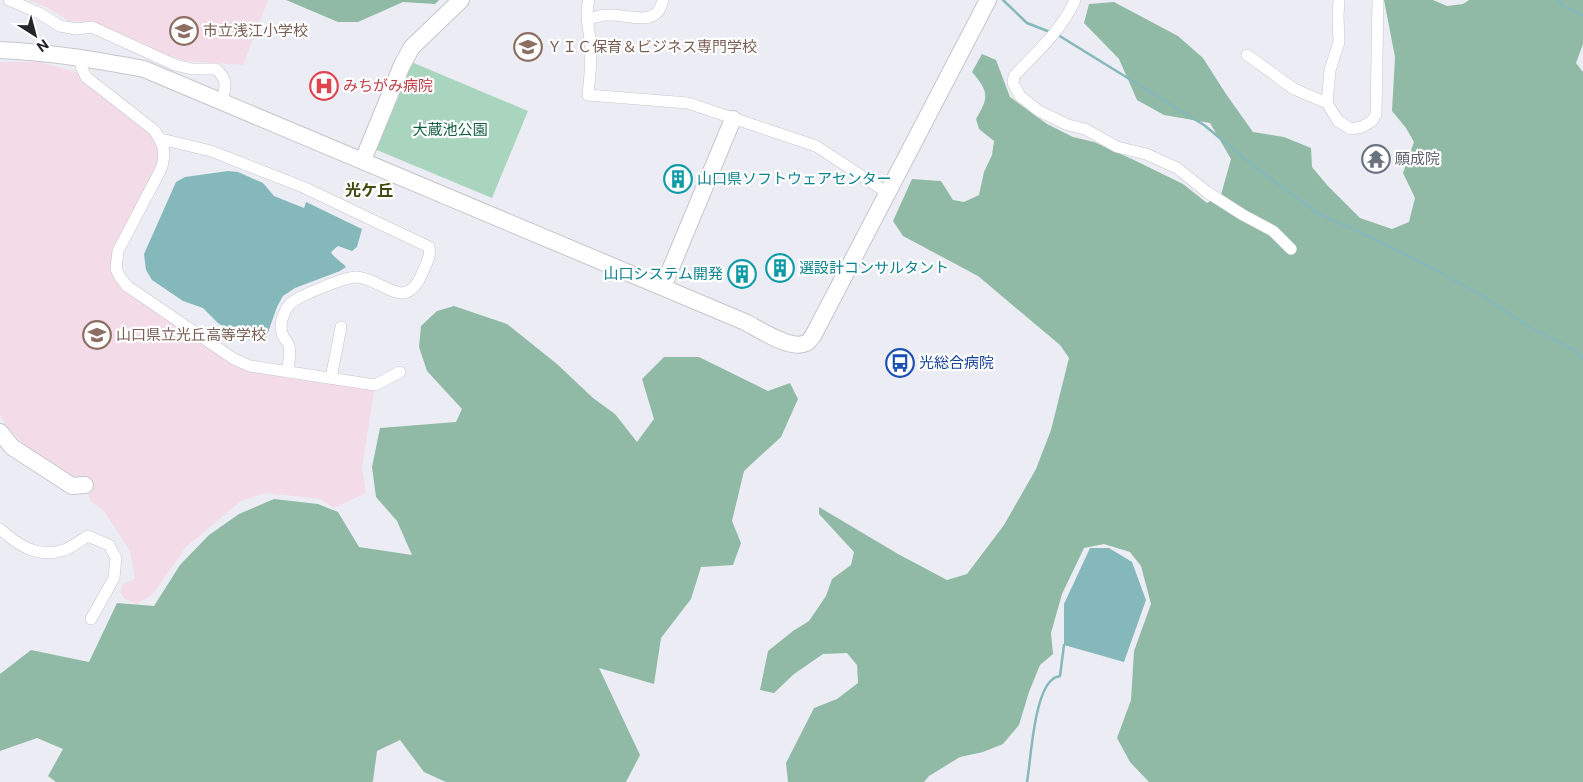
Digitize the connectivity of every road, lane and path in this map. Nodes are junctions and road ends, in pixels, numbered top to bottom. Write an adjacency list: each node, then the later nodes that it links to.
1 (9, 0): 13 (street)
2 (461, 0): 17 (street)
3 (589, 0): 9 (street)
4 (663, 0): 9 (street)
5 (988, 0): 18 (street)
6 (1075, 0): 19 (street)
7 (1339, 0): 14 (street)
8 (1378, 0): 14 (street)
9 (589, 19): 15 (street)
10 (0, 50): 12 (street)
11 (1246, 54): 14 (street)
12 (82, 57): 13 (street); 16 (street)
13 (222, 101): 17 (street)
14 (1327, 103)
15 (734, 119): 18 (street); 20 (street)
16 (161, 138): 22 (street); 22 (street)
17 (363, 160): 20 (street)
18 (889, 192): 20 (street)
19 (1291, 249)
20 (663, 287)
21 (341, 327): 24 (street)
22 (287, 372): 24 (street)
23 (400, 372): 24 (street)
24 (331, 378)
25 (0, 432): 26 (street)
26 (85, 485)
27 (0, 529): 28 (street)
28 (91, 619)

